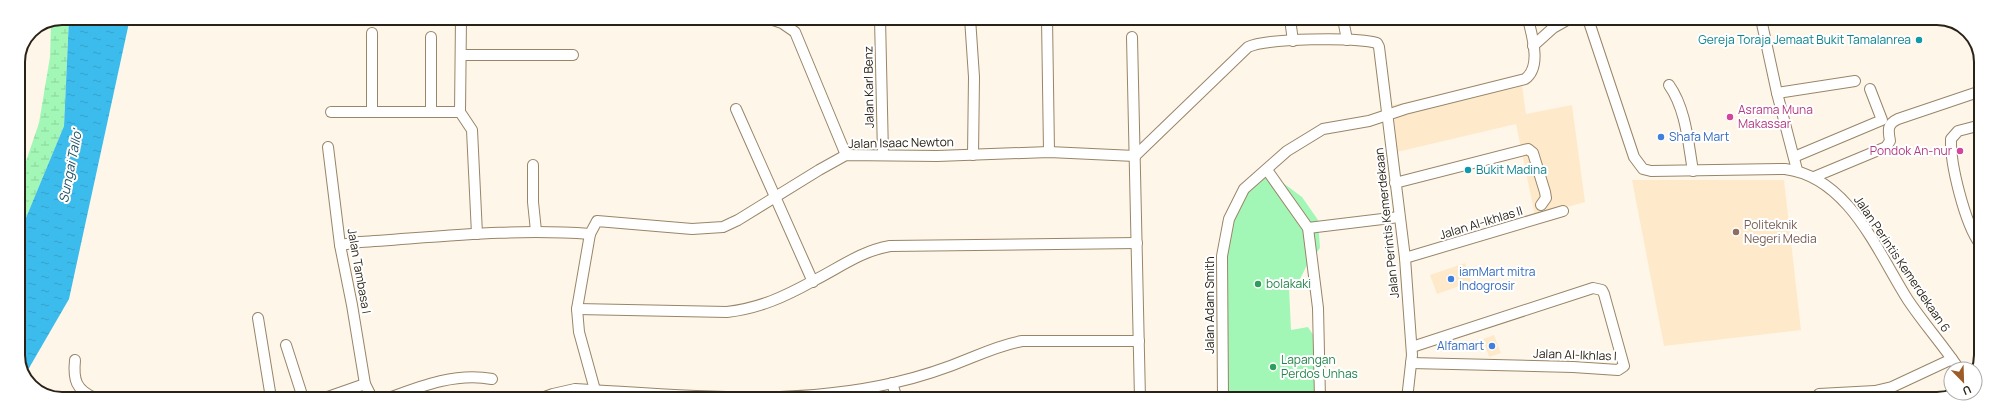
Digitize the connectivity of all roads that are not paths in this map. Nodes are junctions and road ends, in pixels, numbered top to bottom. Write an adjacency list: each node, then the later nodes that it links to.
1 (461, 25): 18 (street)
2 (785, 25): 34 (street)
3 (880, 25): 35 (street, Jalan Karl Benz)
4 (971, 25): 36 (street)
5 (1047, 25): 33 (street)
6 (1291, 25): 16 (street)
7 (1344, 25): 15 (street)
8 (1529, 25): 17 (street, Jalan Adam Smith)
9 (1558, 25): 17 (street)
10 (1591, 25): 42 (street, Jalan Perintis Kemerdekaan 6)
11 (1762, 25): 23 (street)
12 (372, 33): 27 (street)
13 (1132, 37): 37 (street)
14 (431, 38): 28 (street)
15 (1347, 40): 16 (street); 30 (street, Jalan Perintis Kemerdekaan)
16 (1293, 41): 37 (street)
17 (1533, 46): 30 (street, Jalan Adam Smith)
18 (461, 55): 19 (street); 29 (street)
19 (573, 55)
20 (1855, 82): 23 (street)
21 (1669, 85): 42 (street)
22 (1870, 89): 38 (street)
23 (1777, 93): 38 (street)
24 (1974, 93): 43 (street)
25 (736, 109): 45 (street)
26 (331, 112): 27 (street)
27 (372, 112): 28 (street)
28 (431, 112): 29 (street)
29 (460, 112): 52 (street)
30 (1388, 114): 40 (street, Jalan Adam Smith); 44 (street, Jalan Perintis Kemerdekaan)
31 (1974, 127): 53 (street)
32 (328, 147): 55 (street, Jalan Tambasa I)
33 (1048, 152): 36 (street, Jalan Isaac Newton); 37 (street, Jalan Isaac Newton)
34 (846, 155): 35 (street, Jalan Isaac Newton); 45 (street, Jalan Isaac Newton)
35 (883, 155): 36 (street, Jalan Isaac Newton)
36 (973, 155)
37 (1135, 156): 54 (street)
38 (1794, 157): 41 (street)
39 (533, 165): 51 (street)
40 (1267, 170): 49 (street); 81 (street, Jalan Adam Smith)
41 (1797, 170): 42 (street, Jalan Perintis Kemerdekaan 6); 43 (street, Jalan Perintis Kemerdekaan 6)
42 (1693, 171)
43 (1814, 177): 63 (street, Jalan Perintis Kemerdekaan 6)
44 (1396, 183): 46 (street); 48 (street, Jalan Perintis Kemerdekaan)
45 (775, 198): 50 (street, Jalan Isaac Newton); 57 (street)
46 (1541, 205)
47 (1563, 211): 56 (street, Jalan Al-Ikhlas II)
48 (1399, 217): 49 (street); 56 (street, Jalan Perintis Kemerdekaan)
49 (1308, 228): 82 (street)
50 (592, 230): 51 (street); 58 (street)
51 (536, 231): 52 (street)
52 (477, 234): 55 (street)
53 (1974, 234)
54 (1136, 243): 57 (street); 60 (street)
55 (340, 246): 68 (street, Jalan Tambasa I)
56 (1405, 258): 62 (street, Jalan Perintis Kemerdekaan)
57 (813, 282): 58 (street)
58 (577, 309): 77 (street)
59 (258, 318): 70 (street)
60 (1139, 341): 67 (street); 80 (street)
61 (286, 345): 71 (street)
62 (1412, 347): 65 (street, Jalan Perintis Kemerdekaan); 65 (street, Jalan Al-Ikhlas I)
63 (1952, 359): 84 (street)
64 (75, 360): 69 (street)
65 (1411, 363): 83 (street, Jalan Perintis Kemerdekaan)
66 (492, 379): 74 (street)
67 (892, 383): 78 (street); 79 (street)
68 (365, 384): 72 (street); 73 (street, Jalan Tambasa I)
69 (87, 392)
70 (270, 392)
71 (301, 392)
72 (342, 392)
73 (369, 392)
74 (406, 392)
75 (562, 392): 76 (street)
76 (587, 392)
77 (594, 392)
78 (836, 392)
79 (895, 392)
80 (1140, 392)
81 (1223, 392)
82 (1320, 392)
83 (1408, 392)
84 (1865, 392)

